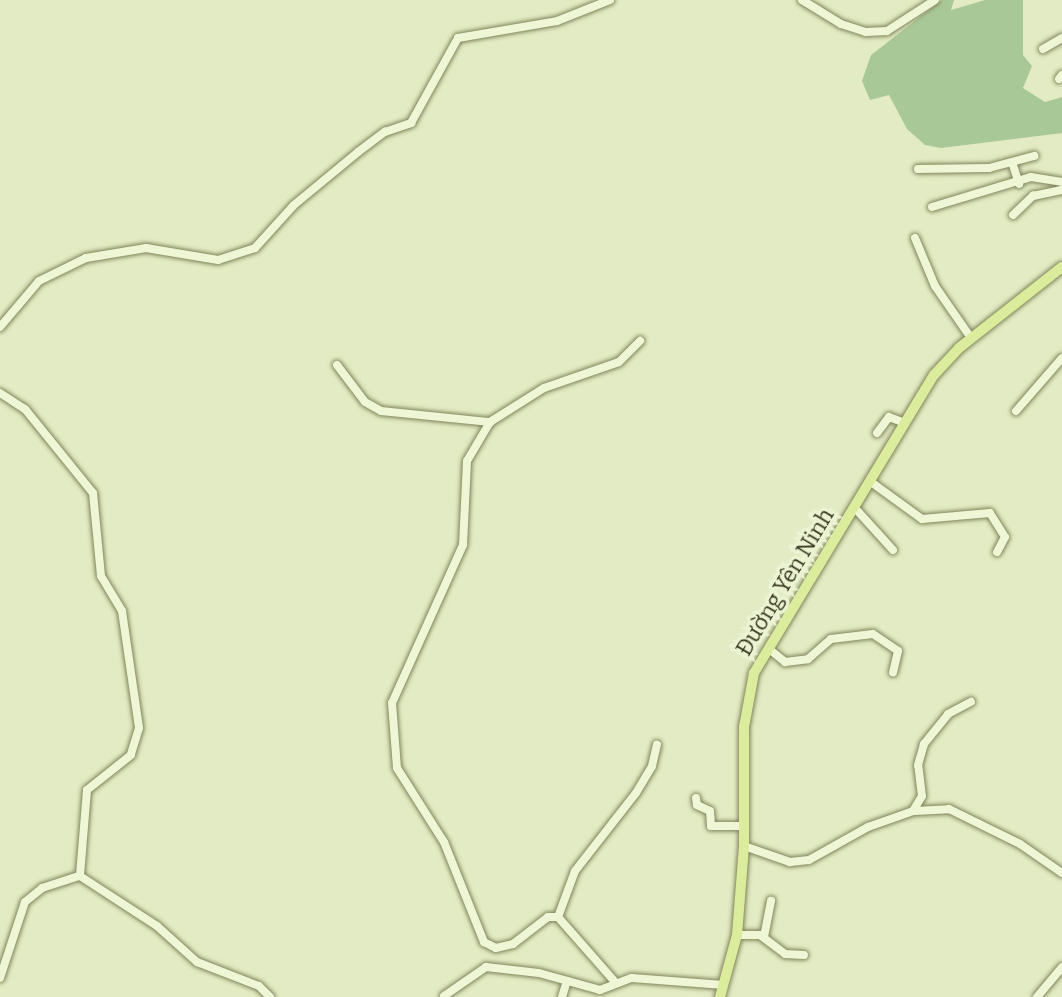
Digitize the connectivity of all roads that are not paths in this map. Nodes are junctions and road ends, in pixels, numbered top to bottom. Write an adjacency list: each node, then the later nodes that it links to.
1 (610, 0): 16 (street)
2 (802, 0): 3 (street)
3 (935, 0)
4 (1062, 38): 5 (street)
5 (1043, 49)
6 (1034, 156): 7 (street)
7 (1012, 162): 8 (street); 10 (street)
8 (918, 169)
9 (1062, 182): 10 (street)
10 (1019, 184): 12 (street)
11 (1062, 190): 13 (street)
12 (932, 207)
13 (1013, 215)
14 (915, 238): 17 (street)
15 (1062, 267): 17 (main road, Đường Yên Ninh)
16 (0, 327)
17 (971, 338): 24 (main road, Đường Yên Ninh)
18 (640, 341): 23 (street)
19 (1062, 358): 22 (street)
20 (337, 365): 23 (street)
21 (0, 393): 39 (street)
22 (1016, 411)
23 (490, 422): 41 (street)
24 (905, 423): 25 (street); 26 (main road, Đường Yên Ninh)
25 (877, 433)
26 (871, 482): 27 (main road, Đường Yên Ninh); 29 (street)
27 (854, 507): 28 (street); 30 (main road, Đường Yên Ninh)
28 (893, 550)
29 (997, 552)
30 (769, 649): 31 (street); 36 (main road, Đường Yên Ninh)
31 (893, 672)
32 (971, 702): 35 (street)
33 (657, 745): 41 (street)
34 (696, 798): 36 (street)
35 (913, 811): 37 (street); 38 (street)
36 (744, 826): 37 (main road, Đường Yên Ninh)
37 (744, 846): 42 (main road, Đường Yên Ninh)
38 (1062, 873)
39 (80, 876): 46 (street); 51 (street)
40 (771, 901): 43 (street)
41 (558, 917): 48 (street)
42 (737, 935): 43 (street); 49 (main road, Đường Yên Ninh)
43 (764, 937): 44 (street)
44 (804, 955)
45 (1062, 967): 54 (street)
46 (0, 978)
47 (567, 981): 48 (street); 50 (street); 52 (street)
48 (616, 983): 49 (street)
49 (724, 985): 53 (main road, Đường Yên Ninh)
50 (444, 996)
51 (270, 997)
52 (562, 997)
53 (720, 997)
54 (1037, 997)

